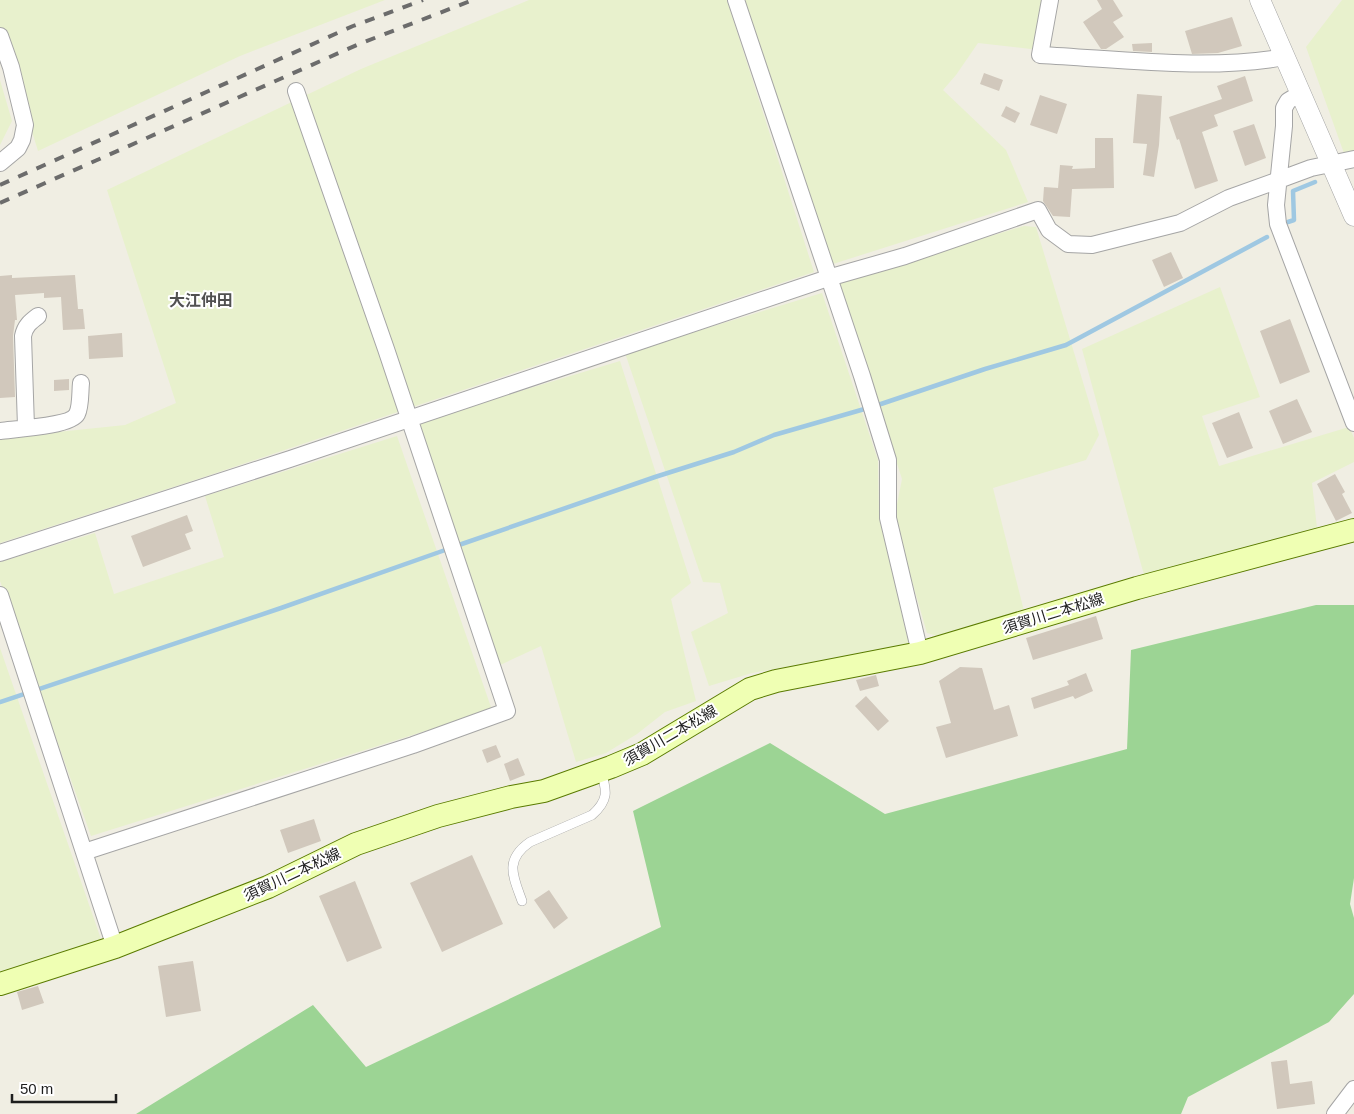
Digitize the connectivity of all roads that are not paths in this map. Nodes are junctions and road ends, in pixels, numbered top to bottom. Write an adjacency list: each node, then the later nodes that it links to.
1 (736, 0): 13 (street)
2 (1050, 0): 5 (street)
3 (1260, 0): 5 (street)
4 (0, 36): 9 (street)
5 (1285, 57): 7 (street)
6 (296, 91): 16 (street)
7 (1301, 93): 10 (street); 11 (street)
8 (1354, 159): 10 (street)
9 (0, 163)
10 (1332, 164): 11 (street); 12 (street)
11 (1278, 180): 13 (street); 17 (street)
12 (1354, 216)
13 (828, 278): 16 (street); 23 (street)
14 (38, 316): 18 (street)
15 (81, 383): 18 (street)
16 (409, 418): 21 (street); 25 (street)
17 (1354, 423)
18 (26, 427): 19 (street)
19 (0, 431)
20 (1354, 530): 23 (main road, 須賀川二本松線)
21 (0, 553)
22 (0, 595): 25 (street)
23 (920, 653): 24 (main road, 須賀川二本松線)
24 (601, 771): 26 (lane); 27 (main road, 須賀川二本松線)
25 (84, 852): 27 (street)
26 (522, 901)
27 (115, 947): 28 (main road, 須賀川二本松線)
28 (0, 984)
29 (1354, 1089): 30 (street)
30 (1335, 1114)

